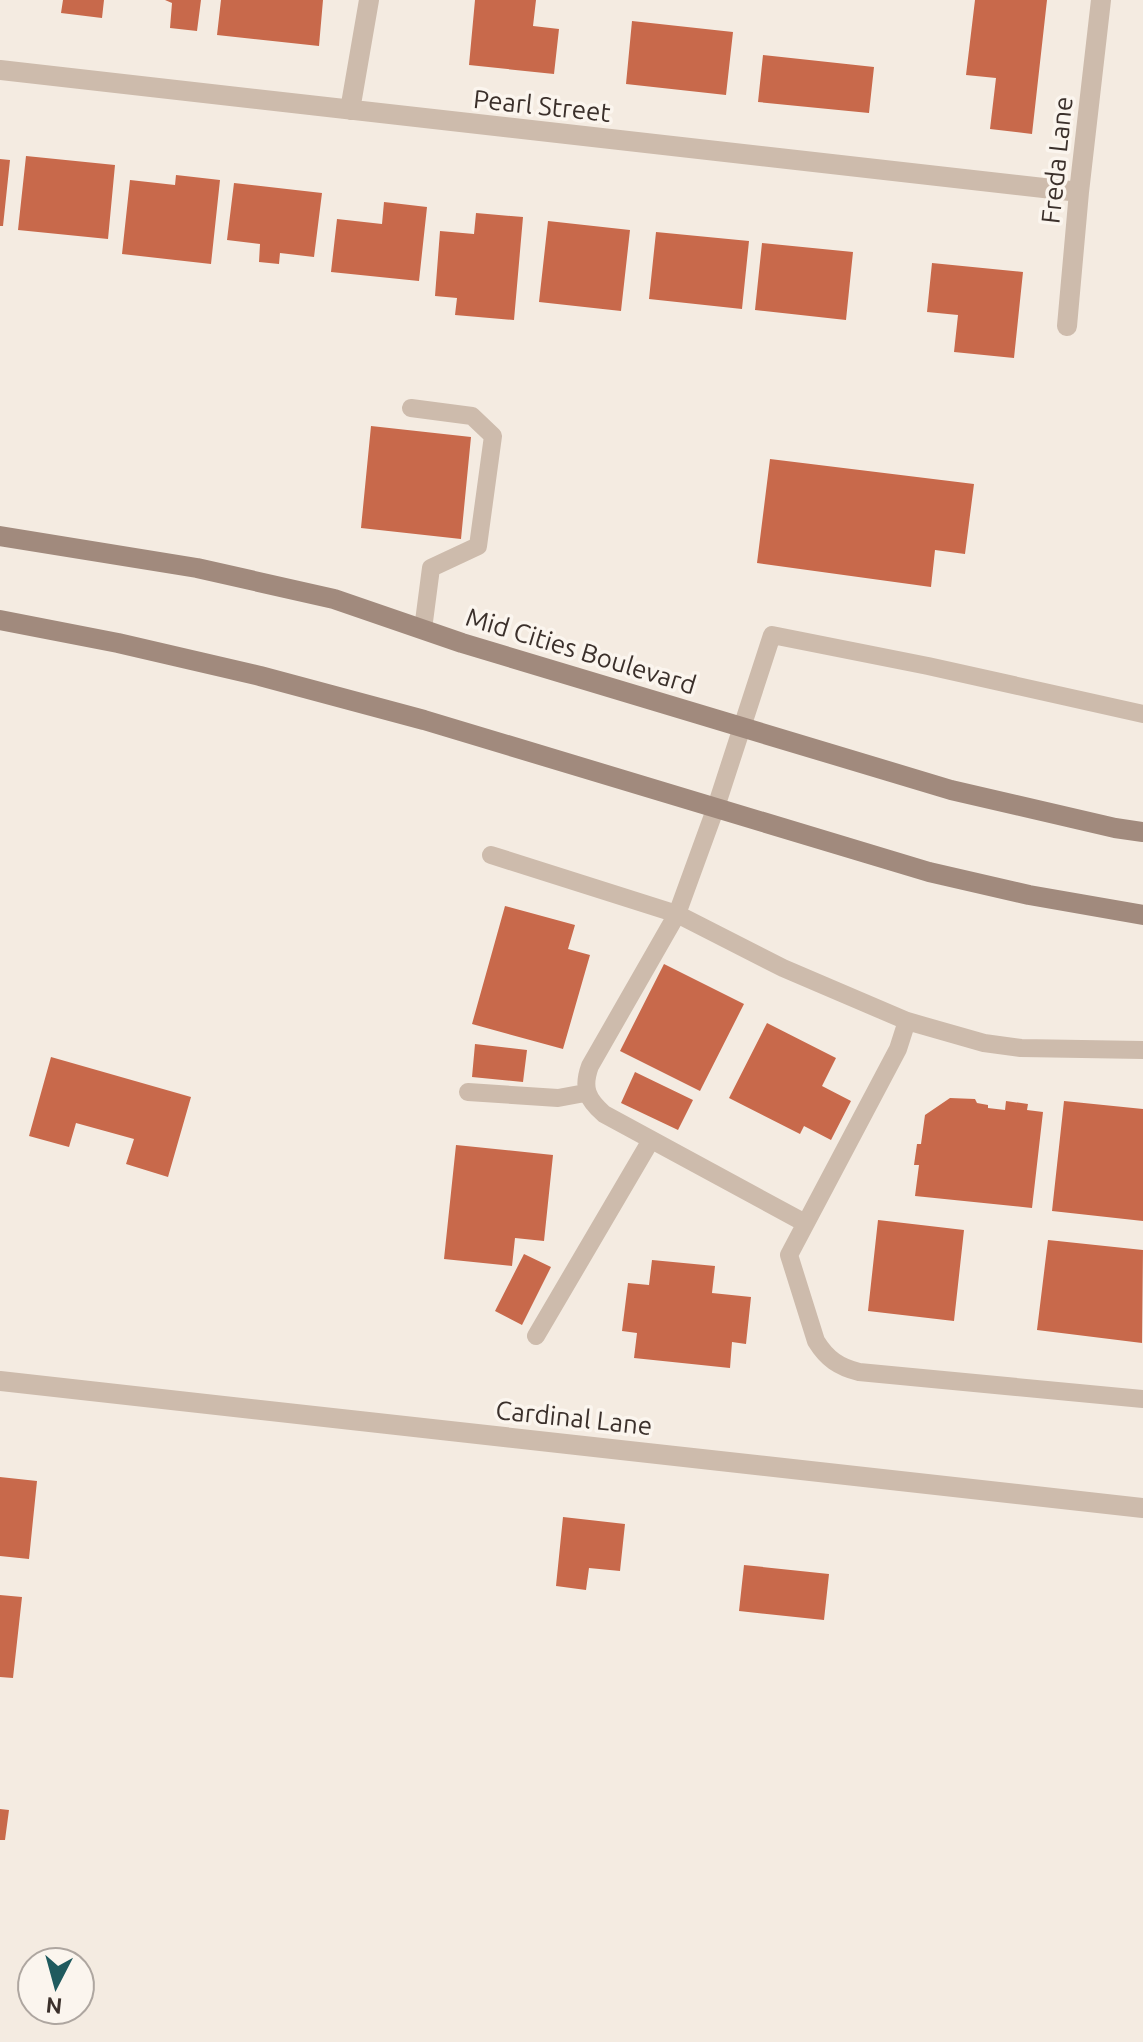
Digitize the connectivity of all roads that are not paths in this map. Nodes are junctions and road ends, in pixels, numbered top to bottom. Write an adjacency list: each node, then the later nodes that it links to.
1 (369, 0): 4 (street)
2 (1101, 0): 5 (street, Freda Lane)
3 (0, 70): 4 (street, Pearl Street)
4 (350, 110): 5 (street, Pearl Street)
5 (1079, 192): 6 (street, Freda Lane)
6 (1067, 326)
7 (411, 408): 10 (lane)
8 (0, 536): 10 (main road, Mid Cities Boulevard)
9 (0, 620): 13 (main road)
10 (423, 629): 12 (main road, Mid Cities Boulevard)
11 (1143, 714): 12 (lane)
12 (742, 727): 13 (lane); 14 (main road, Mid Cities Boulevard)
13 (716, 807): 16 (lane); 17 (main road)
14 (1143, 832)
15 (491, 855): 16 (lane)
16 (677, 914): 18 (lane); 21 (lane)
17 (1143, 915)
18 (907, 1021): 19 (lane); 23 (lane)
19 (1143, 1050)
20 (468, 1092): 21 (lane)
21 (585, 1093): 22 (lane)
22 (651, 1140): 23 (lane); 24 (lane)
23 (805, 1223): 26 (lane)
24 (536, 1336)
25 (0, 1381): 27 (street, Cardinal Lane)
26 (1143, 1399)
27 (1143, 1508)

